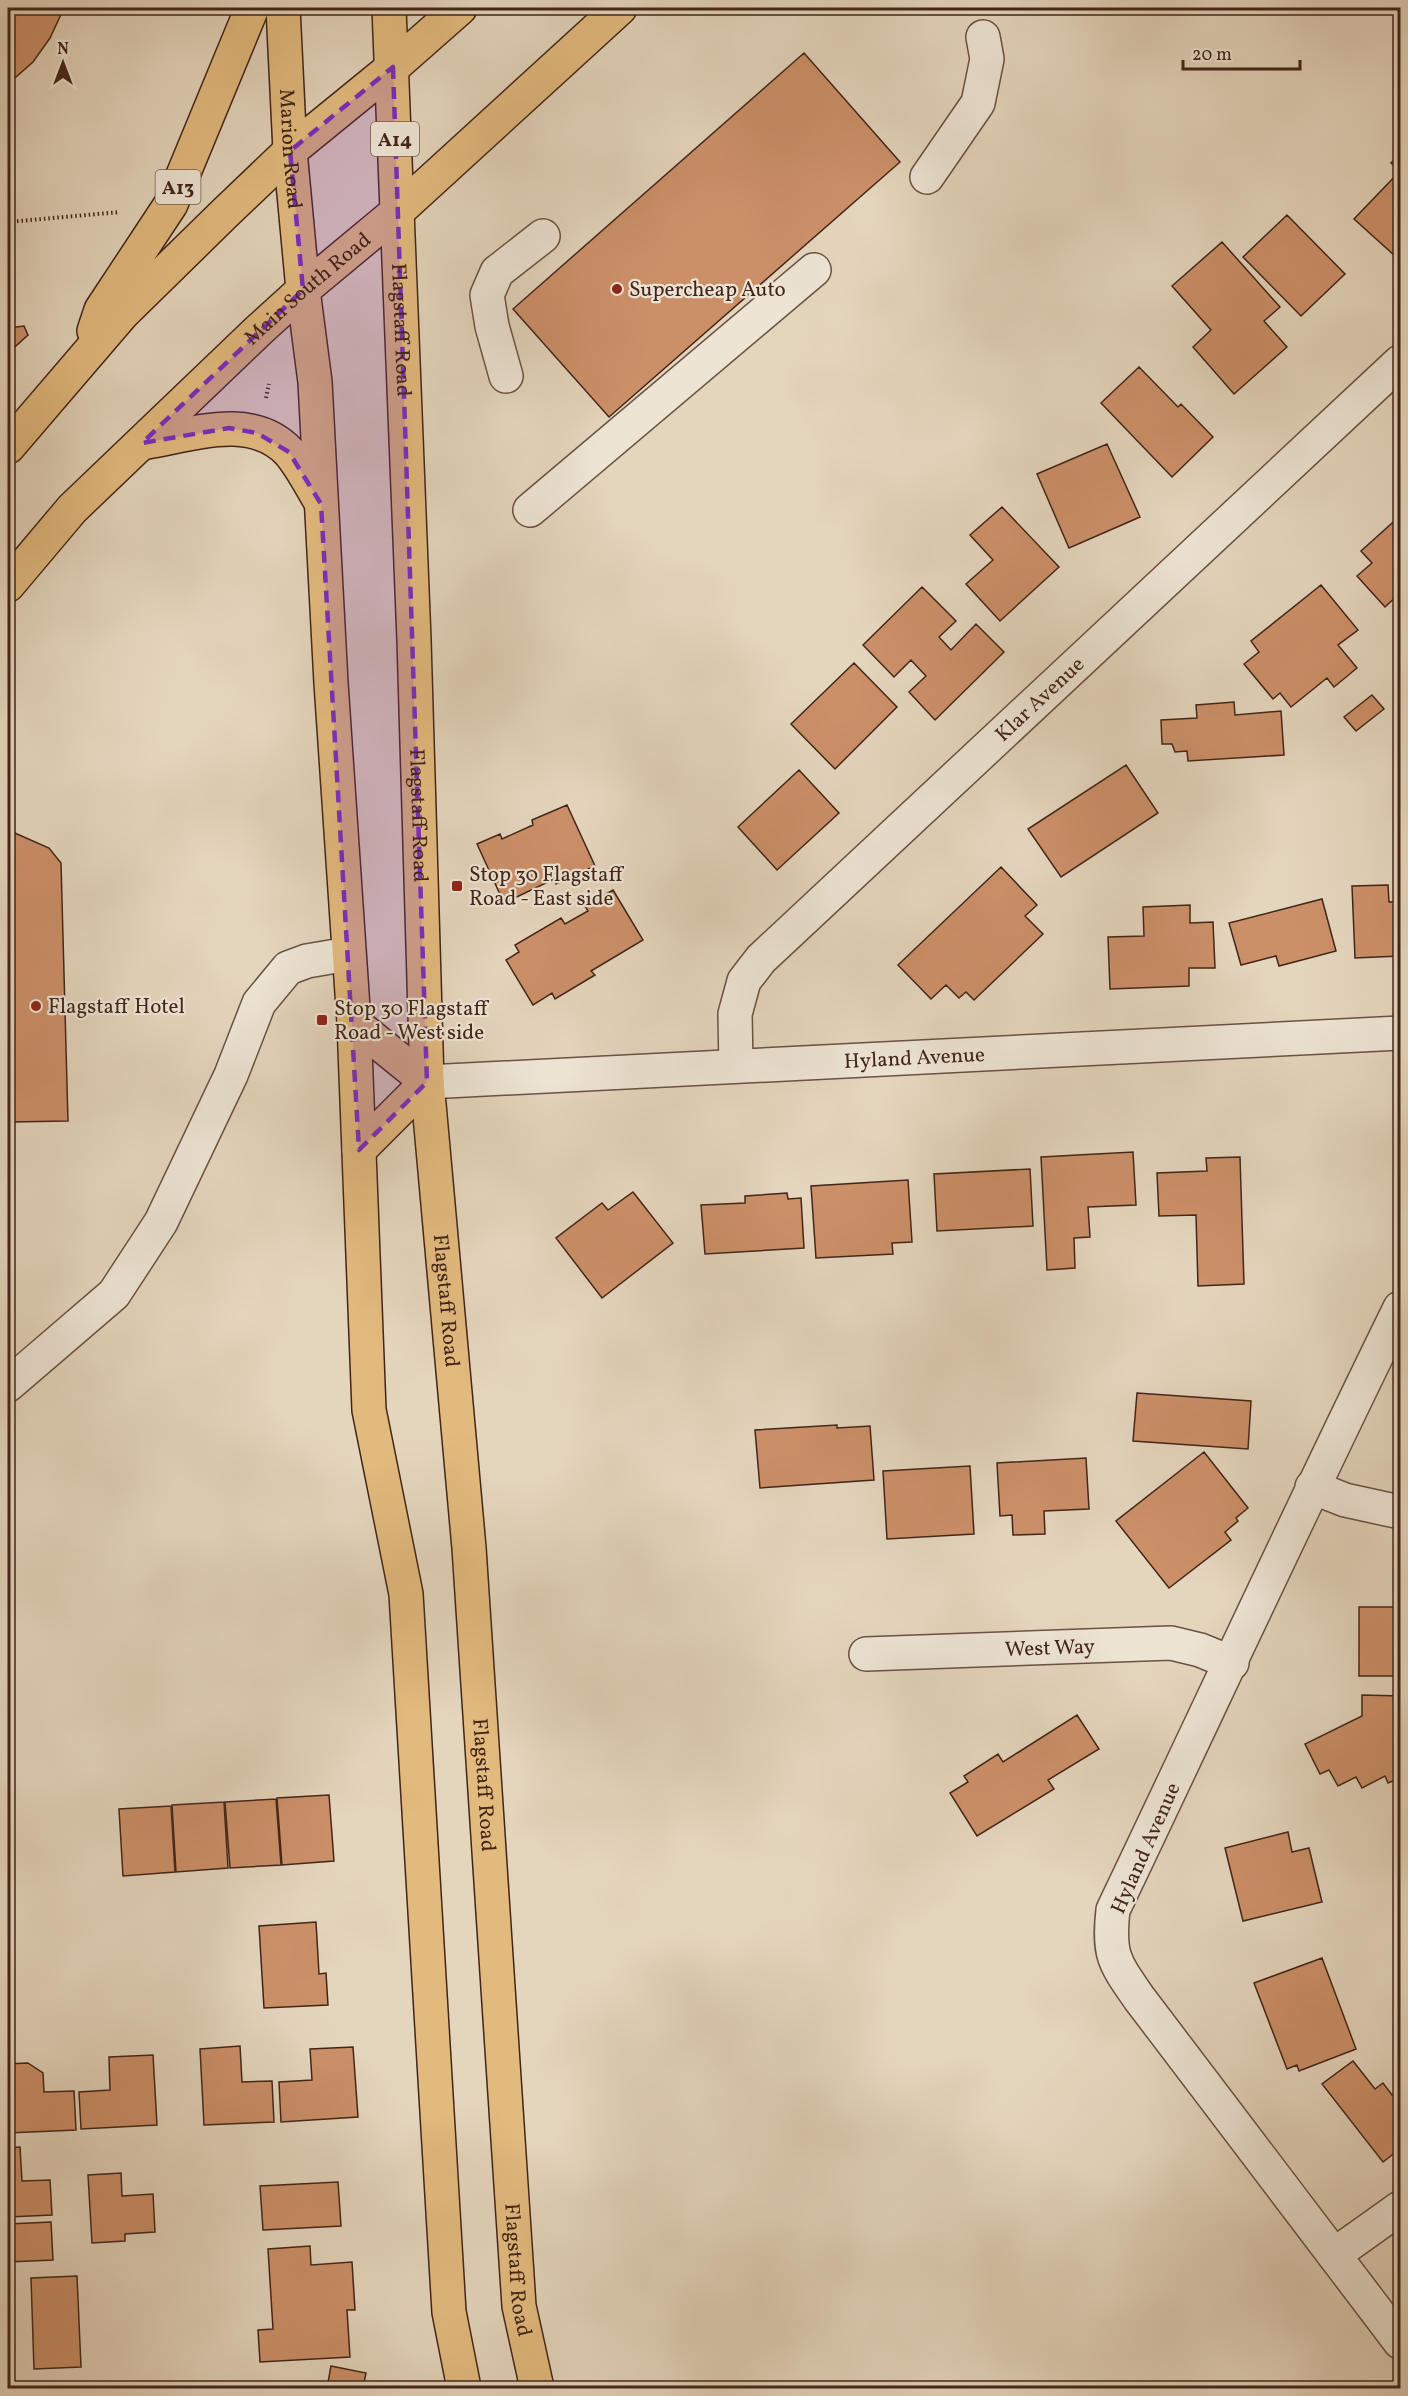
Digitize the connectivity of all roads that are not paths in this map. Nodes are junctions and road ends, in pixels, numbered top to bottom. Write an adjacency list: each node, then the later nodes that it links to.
1 (252, 8): 14 (main road, A13)
2 (283, 8): 8 (main road, Marion Road)
3 (389, 8): 7 (main road, A14)
4 (460, 8): 7 (main road, A13)
5 (620, 8): 10 (main road, Main South Road)
6 (983, 37): 9 (street)
7 (393, 67): 8 (main road, A13); 10 (main road, A14)
8 (290, 151): 13 (main road, Marion Road); 14 (main road, A13)
9 (927, 177)
10 (398, 211): 13 (main road, Main South Road); 26 (main road, Flagstaff Road)
11 (543, 236): 16 (street)
12 (814, 270): 20 (street)
13 (303, 290): 17 (main road, Main South Road); 19 (main road)
14 (87, 356): 18 (main road, A13)
15 (1401, 362): 25 (street, Klar Avenue)
16 (506, 376)
17 (142, 443): 19 (main road); 21 (main road, Main South Road)
18 (8, 447)
19 (321, 504): 22 (main road)
20 (530, 510)
21 (8, 585)
22 (348, 954): 23 (main road); 29 (street)
23 (354, 1023): 26 (main road); 27 (main road)
24 (1401, 1033): 25 (street, Hyland Avenue)
25 (736, 1066): 26 (street, Hyland Avenue)
26 (426, 1082): 27 (main road); 38 (main road, Flagstaff Road)
27 (359, 1150): 37 (main road)
28 (1401, 1308): 30 (street, Hyland Avenue)
29 (8, 1385)
30 (1312, 1487): 31 (street); 33 (street, Hyland Avenue)
31 (1401, 1512)
32 (866, 1654): 33 (street, West Way)
33 (1232, 1663): 35 (street, Hyland Avenue)
34 (1401, 2208): 35 (street)
35 (1334, 2255): 36 (street, Hyland Avenue)
36 (1401, 2342)
37 (464, 2388)
38 (537, 2388)

